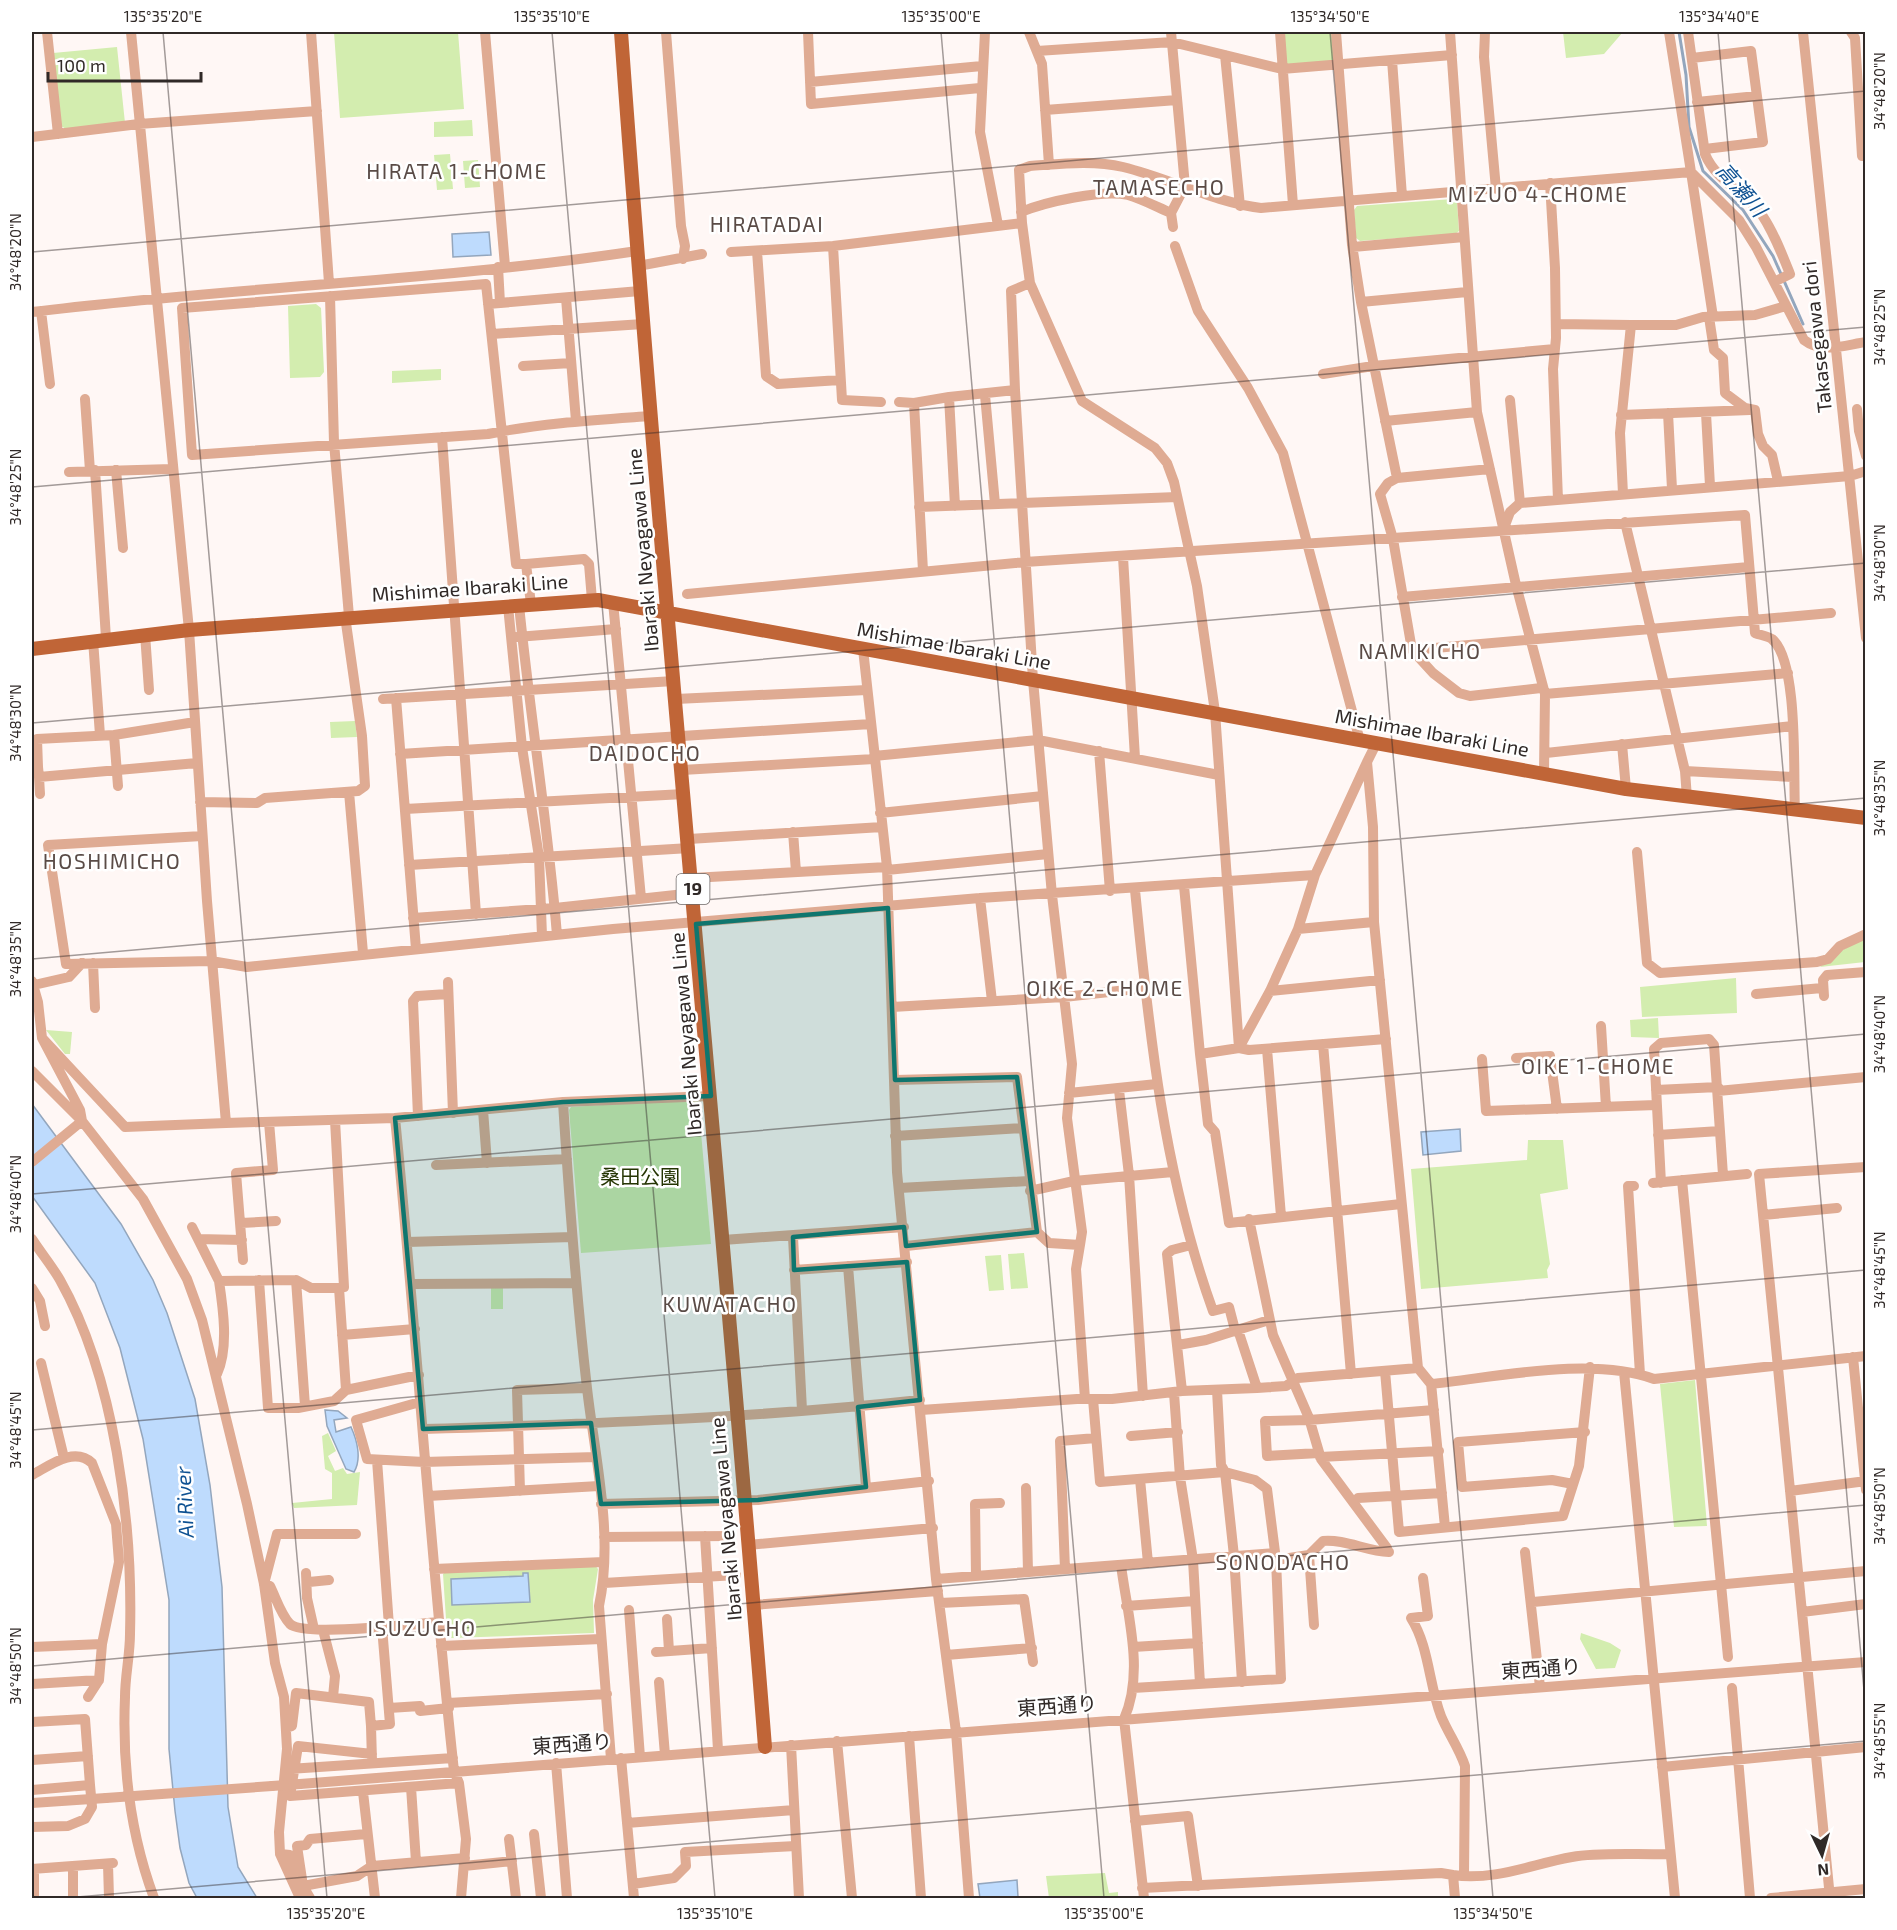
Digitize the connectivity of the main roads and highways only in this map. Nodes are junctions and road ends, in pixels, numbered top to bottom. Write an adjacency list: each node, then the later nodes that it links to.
1 (621, 32): 2 (main road, Ibaraki Neyagawa Line / 19)
2 (668, 612): 3 (main road, Mishimae Ibaraki Line); 4 (main road, Mishimae Ibaraki Line); 5 (main road, Ibaraki Neyagawa Line / 19)
3 (32, 649)
4 (1866, 818)
5 (765, 1747)

